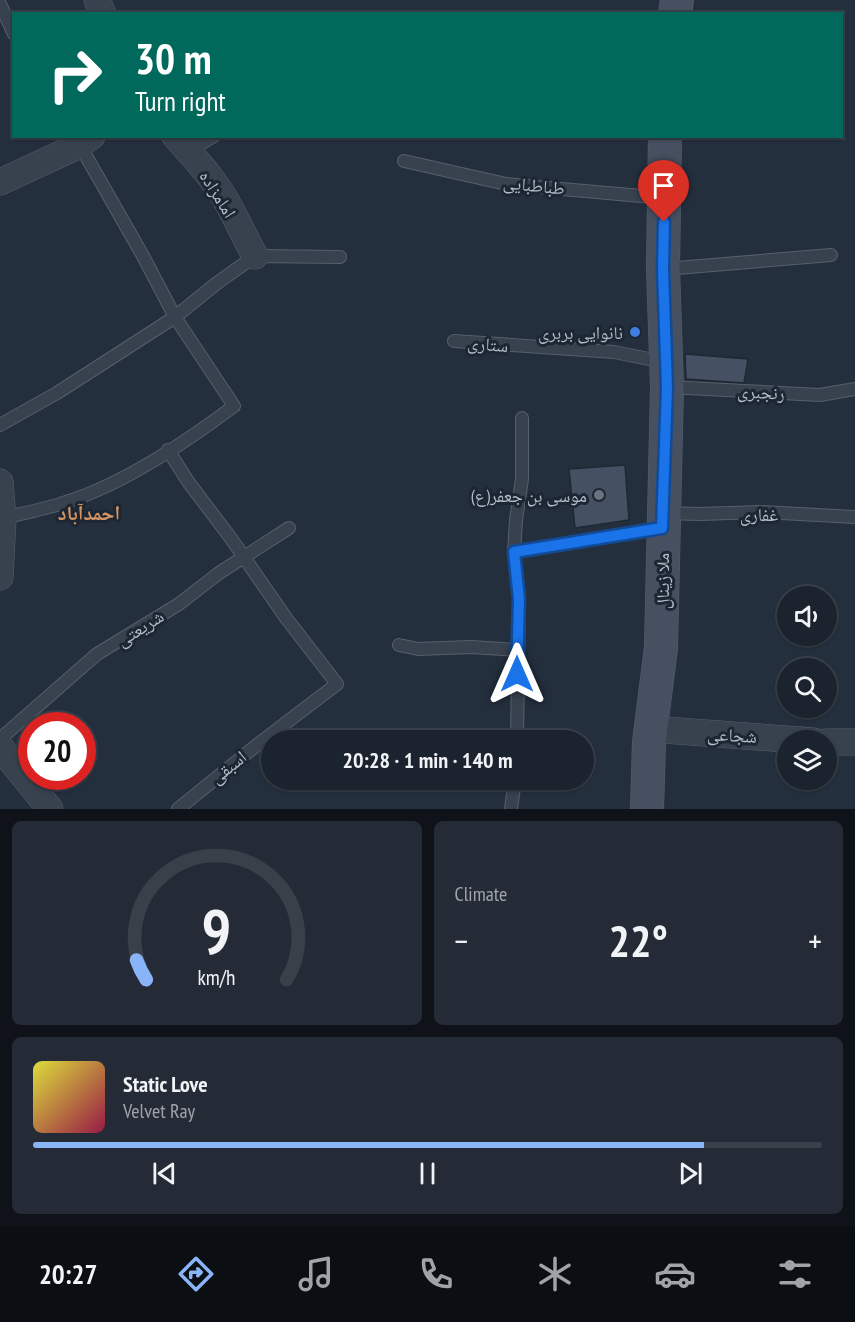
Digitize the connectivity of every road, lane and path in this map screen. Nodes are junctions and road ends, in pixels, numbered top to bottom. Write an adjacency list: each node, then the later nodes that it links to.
1 (0, 4): 2 (lane)
2 (12, 30)
3 (206, 138): 6 (lane)
4 (665, 138): 9 (main road, ملا زینال)
5 (82, 139): 8 (street); 14 (lane)
6 (181, 144): 11 (street, امامزاده)
7 (404, 161): 9 (lane, طباطبایی)
8 (0, 182)
9 (665, 198): 13 (main road, ملا زینال)
10 (831, 255): 13 (lane)
11 (255, 256): 12 (lane); 14 (lane)
12 (340, 257)
13 (663, 269): 16 (main road, ملا زینال)
14 (175, 317): 19 (lane); 20 (lane)
15 (454, 341): 16 (lane, ستاری)
16 (666, 375): 17 (lane, رنجبری); 23 (main road, ملا زینال)
17 (855, 389)
18 (522, 418): 26 (lane)
19 (0, 425)
20 (168, 450): 25 (lane); 27 (lane)
21 (0, 482): 25 (street)
22 (855, 517): 23 (lane, غفاری)
23 (663, 520): 26 (lane, غفاری); 31 (main road, ملا زینال)
24 (289, 528): 27 (lane, شریعتی)
25 (2, 531): 28 (street)
26 (514, 552): 30 (lane)
27 (243, 558): 34 (lane, شریعتی); 40 (lane, اسبقی)
28 (0, 577)
29 (399, 645): 30 (lane)
30 (517, 650): 32 (lane)
31 (651, 729): 33 (street, شجاعی); 42 (main road, ملا زینال)
32 (517, 730)
33 (777, 738)
34 (0, 739)
35 (837, 742): 36 (street)
36 (855, 742)
37 (0, 747): 39 (street)
38 (514, 790): 41 (lane)
39 (50, 809)
40 (178, 809)
41 (511, 809)
42 (647, 809)

